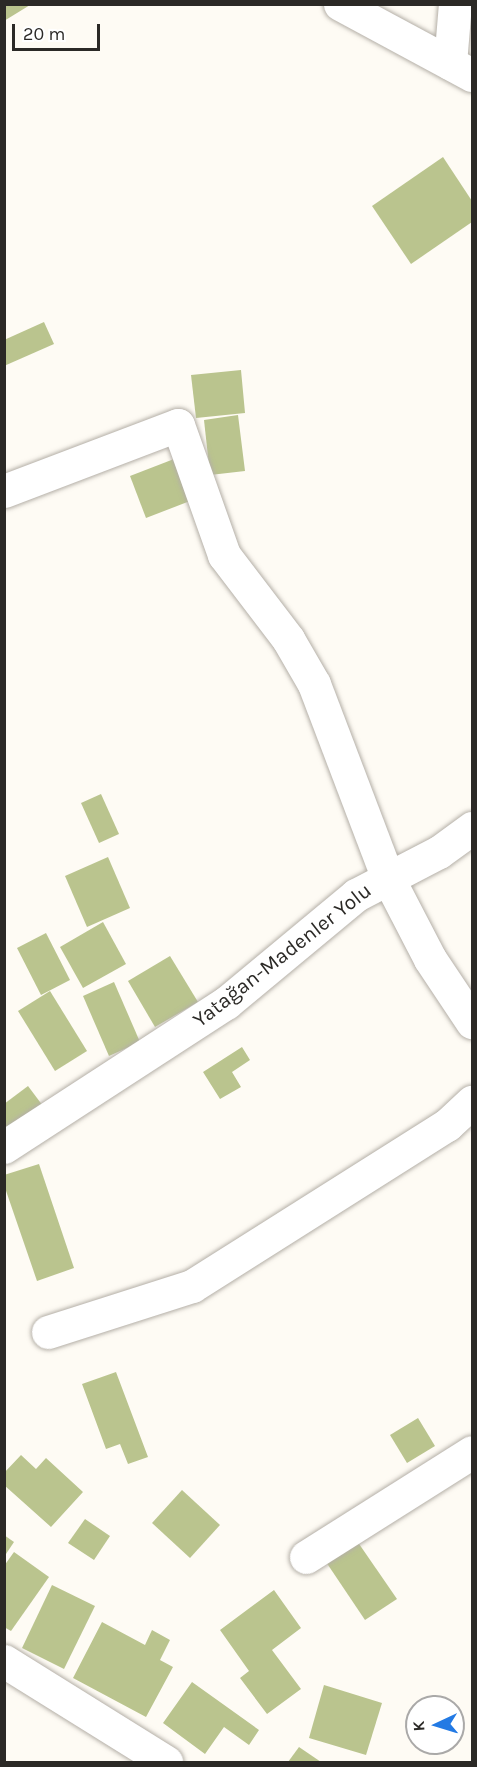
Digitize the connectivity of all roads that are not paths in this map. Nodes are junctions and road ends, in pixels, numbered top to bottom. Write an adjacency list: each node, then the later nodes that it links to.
1 (340, 4): 3 (street)
2 (455, 4): 3 (street)
3 (461, 69)
4 (4, 491): 6 (street)
5 (472, 828): 6 (street, Yatağan-Madenler Yolu)
6 (387, 876): 7 (street); 9 (street, Yatağan-Madenler Yolu)
7 (472, 1022)
8 (472, 1102): 10 (street)
9 (4, 1147)
10 (48, 1332)
11 (472, 1452): 12 (street)
12 (306, 1557)
13 (4, 1661): 14 (street)
14 (166, 1762)

